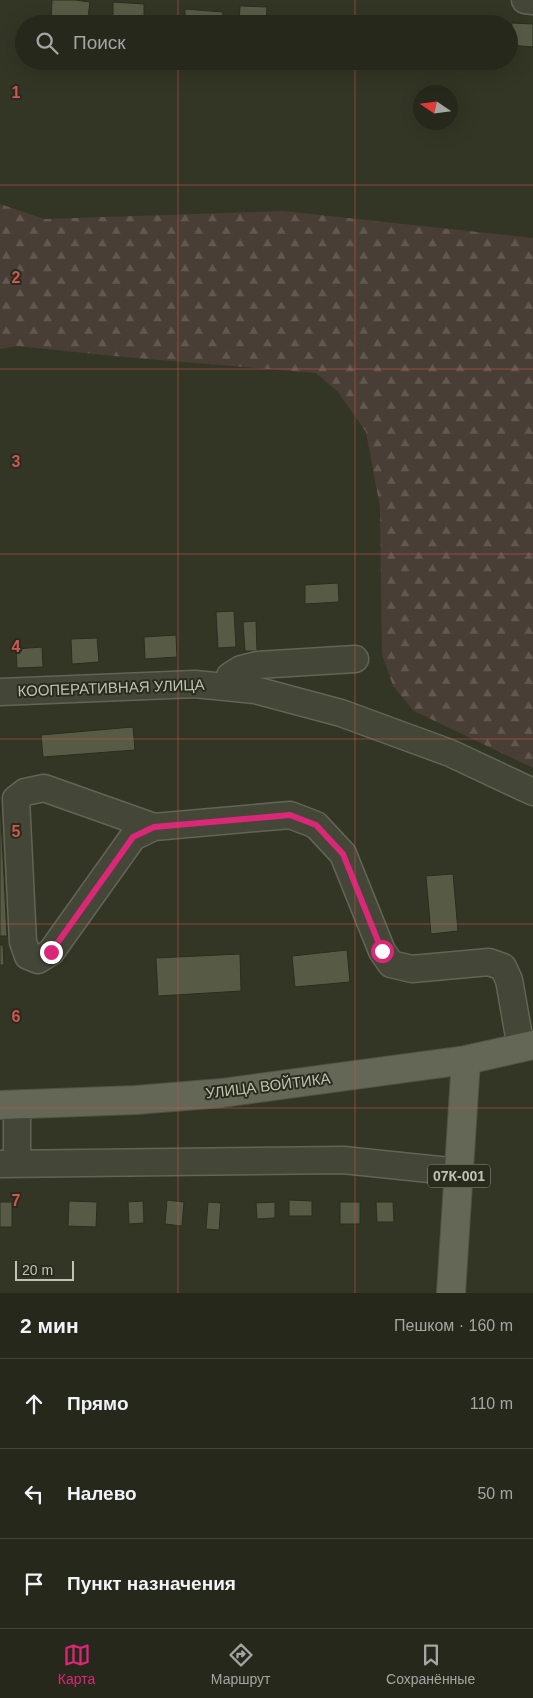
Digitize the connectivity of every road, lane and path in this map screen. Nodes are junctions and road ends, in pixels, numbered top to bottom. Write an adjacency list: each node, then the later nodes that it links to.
1 (525, 0): 2 (street)
2 (533, 1)
3 (355, 659): 4 (street)
4 (228, 687): 5 (street, КООПЕРАТИВНАЯ УЛИЦА); 6 (street, КООПЕРАТИВНАЯ УЛИЦА)
5 (0, 692)
6 (533, 792)
7 (154, 827): 7 (street); 8 (street)
8 (527, 1046): 9 (main road, УЛИЦА ВОЙТИКА)
9 (466, 1060): 10 (main road, УЛИЦА ВОЙТИКА); 12 (main road, 07К-001)
10 (9, 1105): 11 (street)
11 (9, 1163): 12 (street)
12 (460, 1172): 13 (main road, 07К-001)
13 (451, 1293)

